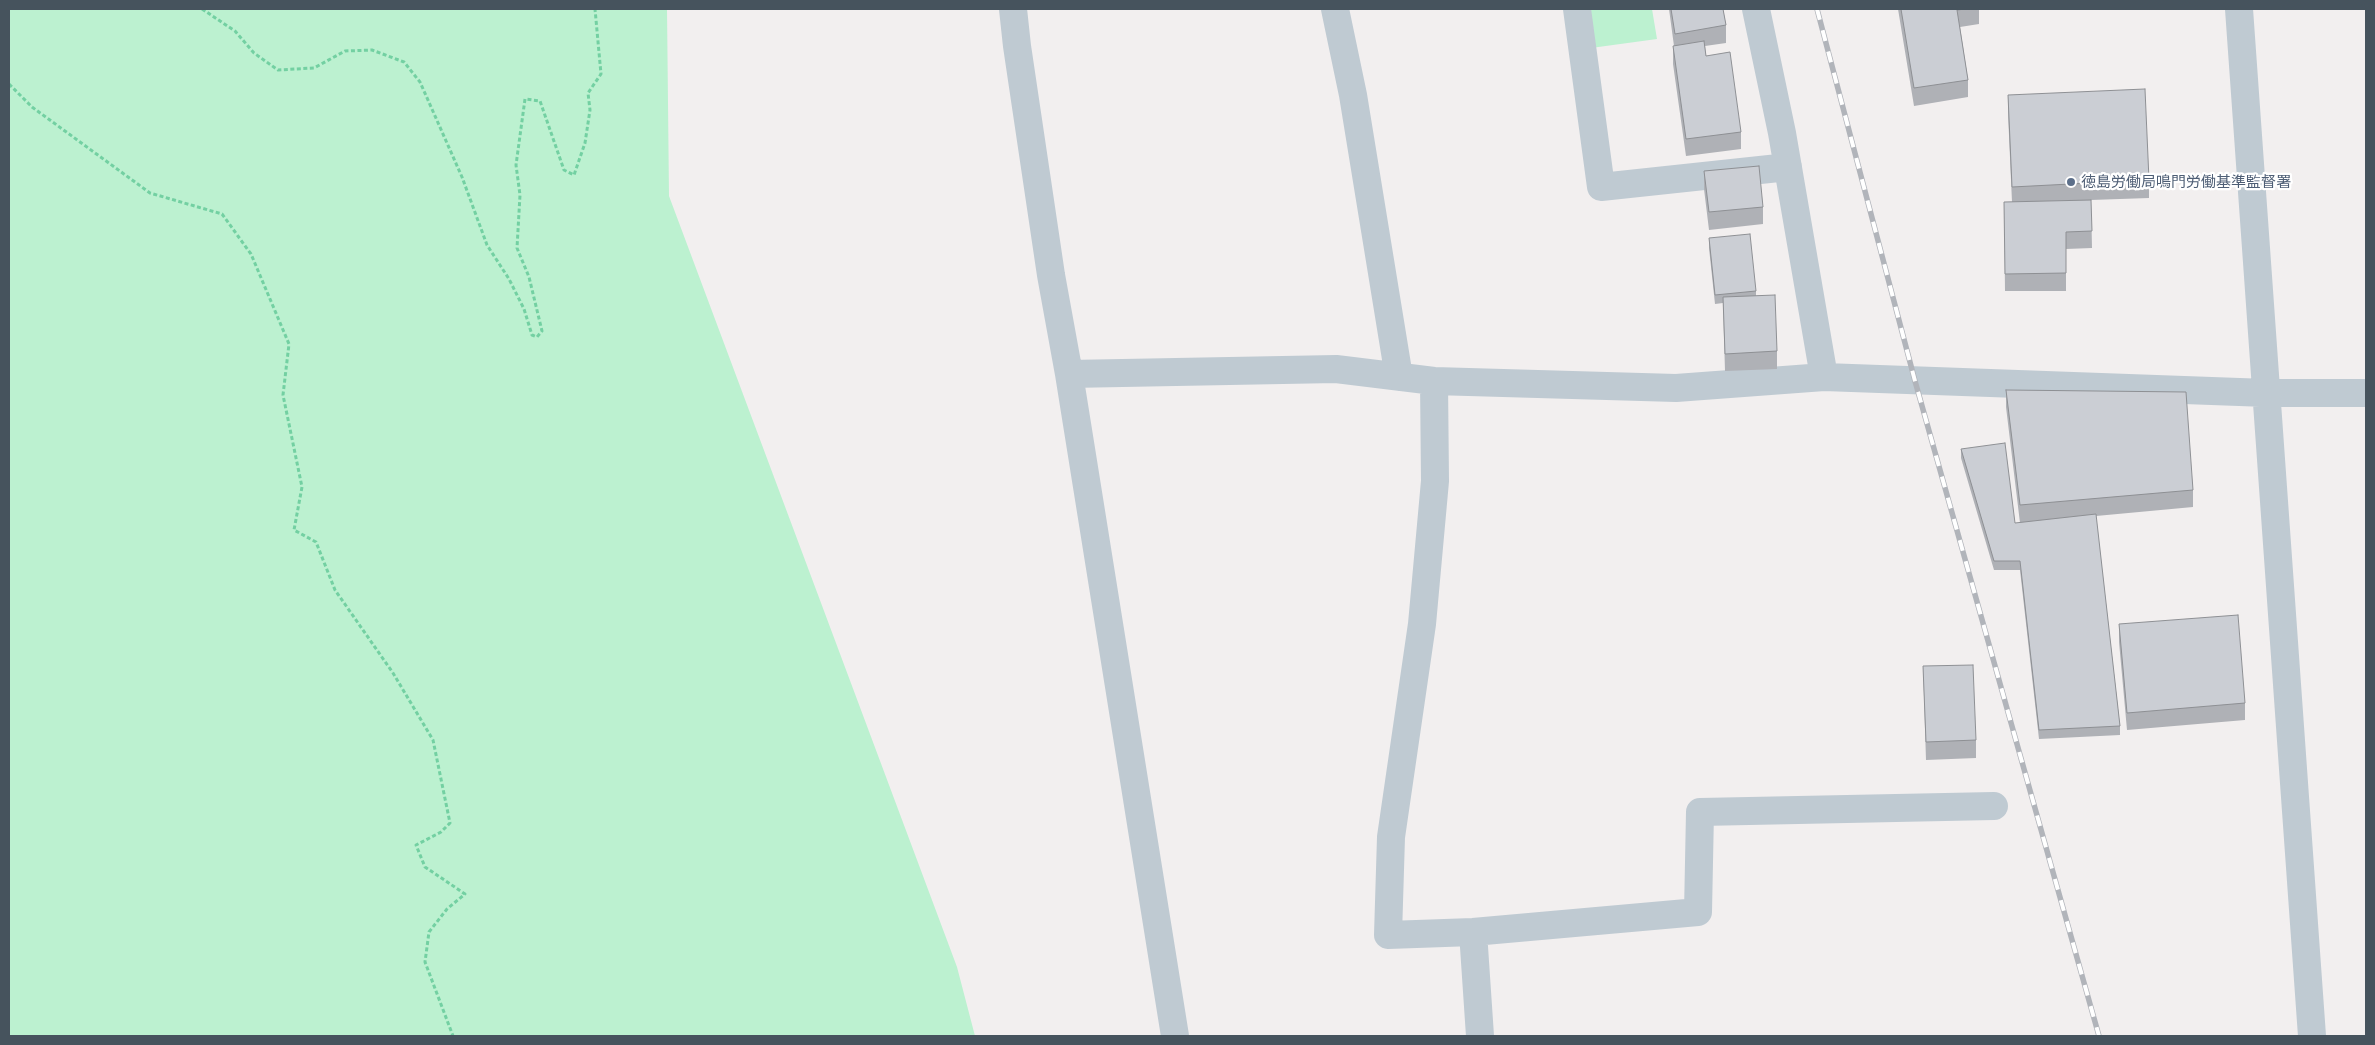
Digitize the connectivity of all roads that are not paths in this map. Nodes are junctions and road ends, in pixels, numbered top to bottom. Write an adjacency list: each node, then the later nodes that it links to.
1 (1013, 9): 7 (street)
2 (1335, 9): 8 (street)
3 (1577, 9): 6 (street)
4 (1756, 9): 6 (street)
5 (2239, 9): 11 (street)
6 (1788, 167): 9 (street)
7 (1069, 374): 8 (street); 15 (street)
8 (1399, 377): 10 (street)
9 (1824, 377): 10 (street); 11 (street)
10 (1434, 382): 14 (street)
11 (2267, 393): 12 (street); 17 (street)
12 (2366, 393)
13 (1994, 806): 14 (street)
14 (1473, 932): 16 (street)
15 (1175, 1036)
16 (1480, 1036)
17 (2312, 1036)

